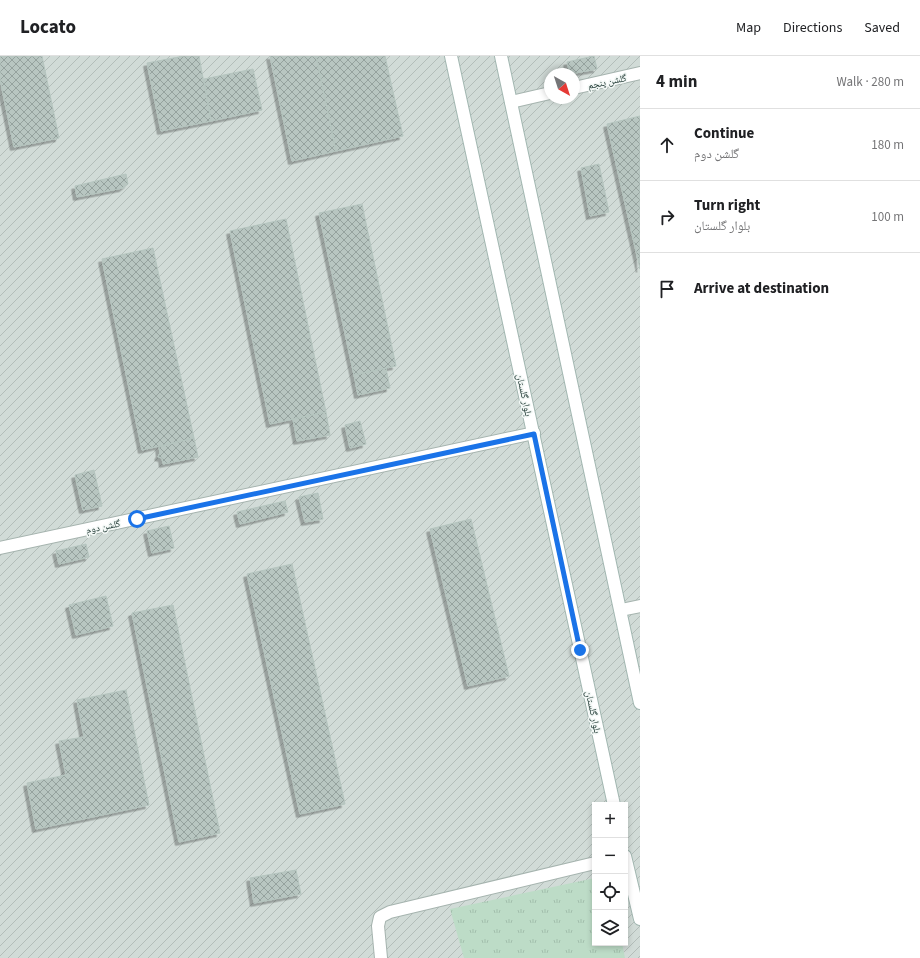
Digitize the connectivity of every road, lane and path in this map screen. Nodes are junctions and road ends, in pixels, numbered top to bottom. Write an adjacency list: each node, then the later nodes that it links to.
1 (451, 56): 7 (street, بلوار گلستان)
2 (500, 56): 6 (street)
3 (640, 73): 4 (street, گلشن پنجم)
4 (580, 87)
5 (544, 94): 6 (street)
6 (511, 102): 10 (street)
7 (534, 434): 8 (street, گلشن دوم); 12 (street, بلوار گلستان)
8 (0, 548)
9 (640, 606): 10 (street)
10 (621, 610): 11 (street)
11 (640, 703)
12 (613, 802)
13 (592, 864): 16 (street)
14 (628, 869): 15 (street)
15 (640, 919)
16 (381, 958)

